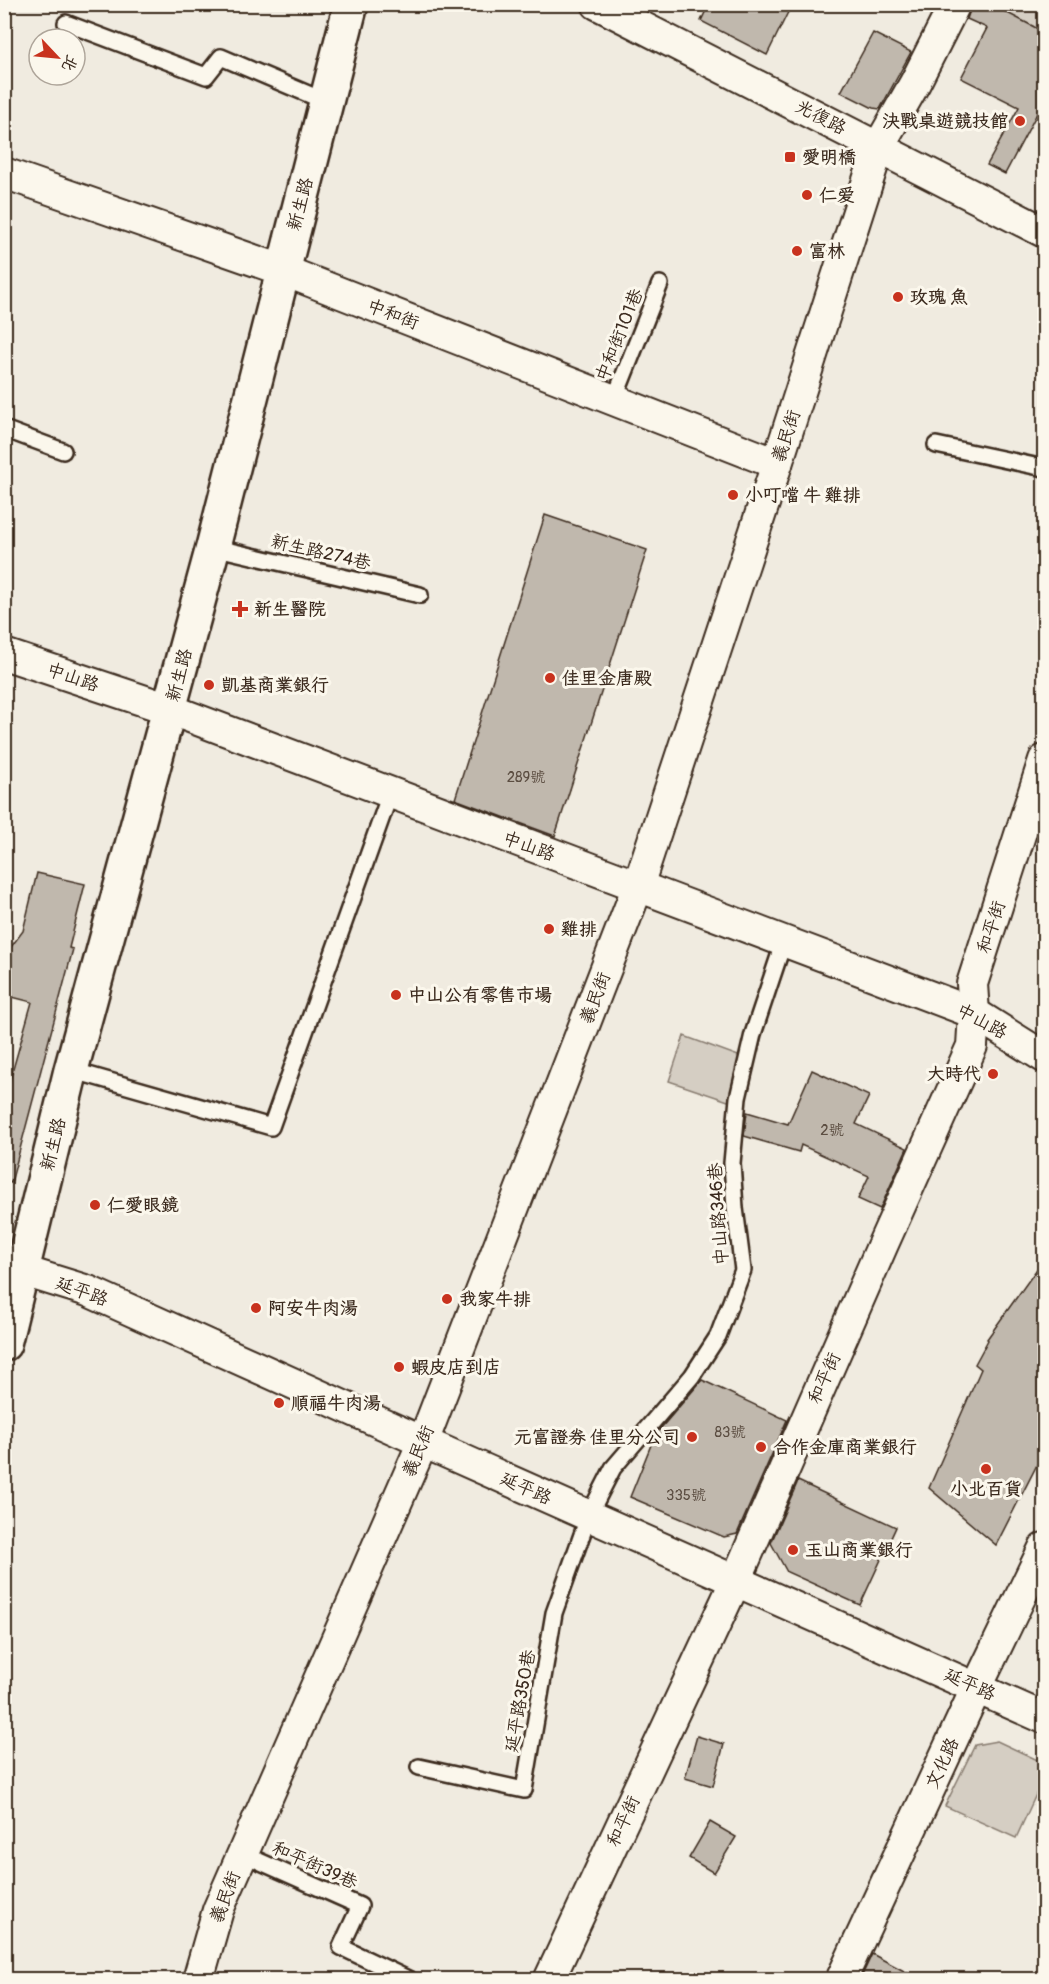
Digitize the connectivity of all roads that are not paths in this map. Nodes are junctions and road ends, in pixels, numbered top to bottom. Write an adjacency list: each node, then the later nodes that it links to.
1 (351, 4): 5 (main road, 新生路)
2 (597, 4): 6 (street, 光復路)
3 (955, 4): 6 (street, 義民街)
4 (66, 23): 5 (lane)
5 (327, 102): 9 (main road, 新生路)
6 (879, 146): 8 (street, 光復路); 15 (street, 義民街)
7 (4, 173): 9 (street, 中和街)
8 (1044, 232)
9 (282, 270): 11 (street, 中和街); 17 (main road, 新生路)
10 (660, 284): 11 (lane, 中和街101巷)
11 (614, 400): 15 (street, 中和街)
12 (4, 429): 14 (lane)
13 (936, 444): 16 (lane)
14 (63, 451)
15 (777, 465): 23 (street, 義民街)
16 (1044, 468)
17 (213, 547): 18 (lane, 新生路274巷); 20 (main road, 新生路)
18 (420, 595)
19 (4, 654): 20 (street, 中山路)
20 (169, 709): 22 (street, 中山路); 27 (main road, 新生路)
21 (1044, 760): 25 (street, 和平街)
22 (390, 794): 23 (street, 中山路); 27 (lane)
23 (638, 886): 24 (street, 中山路); 30 (street, 義民街)
24 (784, 941): 25 (street, 中山路); 31 (lane, 中山路346巷)
25 (974, 1013): 26 (street, 中山路); 33 (street, 和平街)
26 (1044, 1057)
27 (71, 1070): 28 (main road, 新生路)
28 (13, 1268): 29 (main road, 新生路); 30 (street, 延平路)
29 (4, 1344)
30 (423, 1442): 31 (street, 延平路); 37 (street, 義民街)
31 (589, 1515): 33 (street, 延平路); 36 (lane, 延平路350巷)
32 (1044, 1548): 34 (street, 文化路)
33 (736, 1580): 34 (street, 延平路); 40 (street, 和平街)
34 (977, 1687): 35 (street, 延平路); 41 (street, 文化路)
35 (1044, 1718)
36 (419, 1767)
37 (243, 1854): 38 (street, 義民街); 39 (lane, 和平街39巷)
38 (198, 1980)
39 (410, 1980)
40 (549, 1980)
41 (841, 1980)

